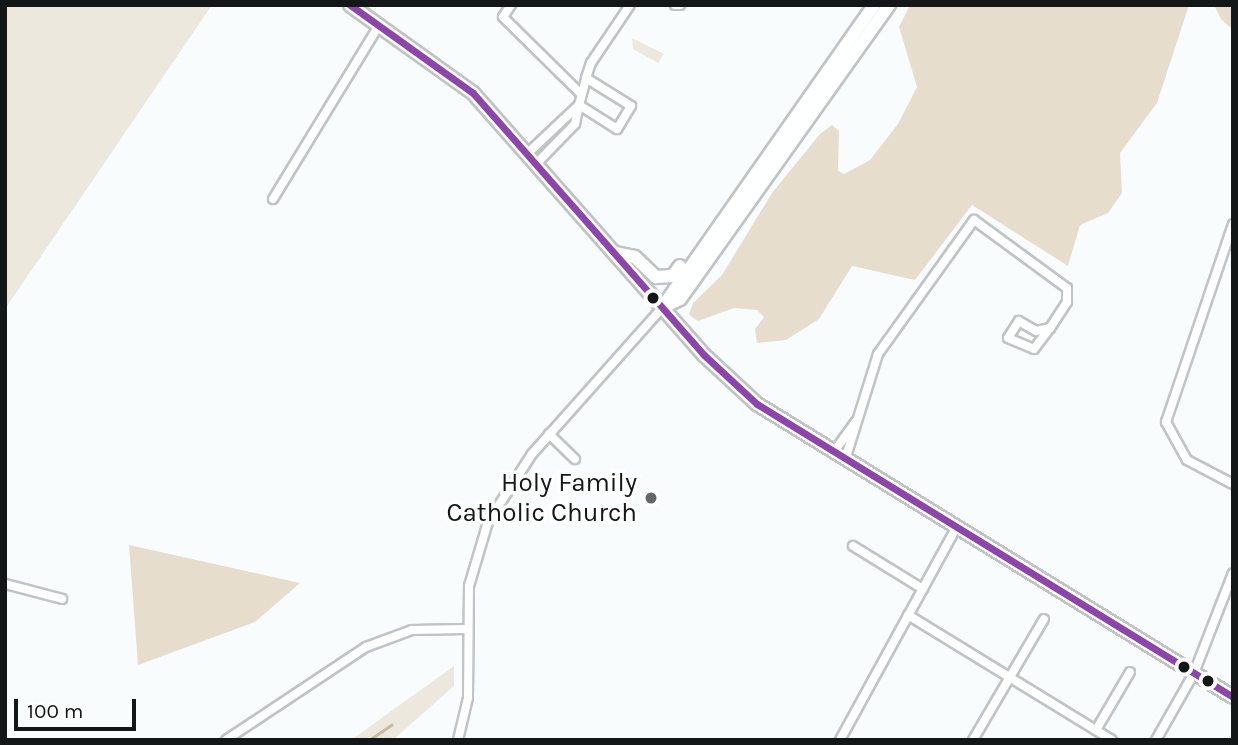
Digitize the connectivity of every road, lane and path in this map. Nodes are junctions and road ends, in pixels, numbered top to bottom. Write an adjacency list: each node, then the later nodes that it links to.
1 (350, 5): 6 (main road)
2 (511, 5): 8 (street)
3 (630, 5): 7 (street)
4 (874, 5): 14 (main road)
5 (889, 5): 15 (main road)
6 (380, 24): 10 (main road); 11 (street)
7 (586, 78): 8 (street); 9 (street)
8 (582, 94): 9 (street)
9 (579, 105): 10 (street); 10 (street)
10 (532, 158): 13 (main road)
11 (273, 199)
12 (1233, 224): 22 (street)
13 (615, 253): 14 (main road); 15 (main road)
14 (693, 258): 15 (main road)
15 (662, 308): 18 (street); 19 (main road)
16 (1049, 328): 16 (street); 17 (street)
17 (856, 421): 19 (street); 21 (street)
18 (550, 434): 20 (street); 31 (street)
19 (833, 453): 21 (main road)
20 (575, 458)
21 (845, 460): 23 (main road)
22 (1233, 484)
23 (956, 528): 27 (street); 33 (main road)
24 (853, 546): 27 (street)
25 (1233, 573): 33 (street)
26 (5, 584): 28 (street)
27 (923, 589): 29 (street)
28 (62, 599)
29 (908, 615): 34 (street); 39 (street)
30 (1044, 619): 34 (street)
31 (467, 629): 37 (street); 38 (street)
32 (1130, 672): 36 (street)
33 (1194, 673): 35 (main road); 42 (street)
34 (1008, 676): 36 (street); 40 (street)
35 (1233, 697)
36 (1096, 730): 41 (street)
37 (226, 740)
38 (458, 740)
39 (840, 740)
40 (972, 740)
41 (1112, 740)
42 (1156, 740)

